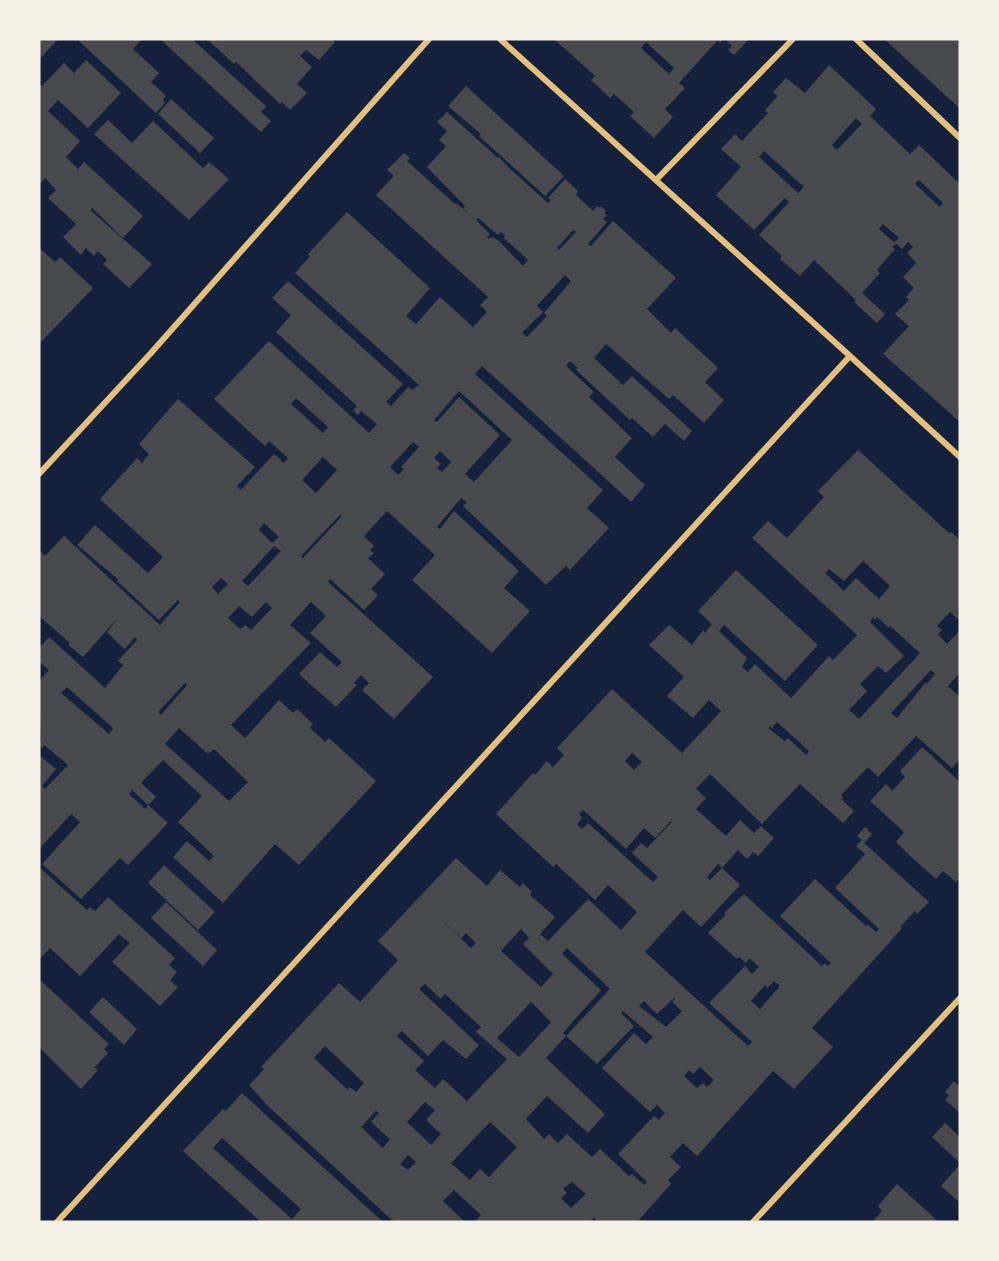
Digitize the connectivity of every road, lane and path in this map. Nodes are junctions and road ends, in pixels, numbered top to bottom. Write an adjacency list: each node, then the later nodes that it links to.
1 (429, 39): 9 (street)
2 (500, 39): 6 (street)
3 (793, 39): 6 (street)
4 (856, 39): 5 (street)
5 (960, 138)
6 (657, 180): 7 (street)
7 (850, 356): 8 (street); 11 (street)
8 (960, 457)
9 (39, 474)
10 (960, 998): 12 (street)
11 (57, 1222)
12 (753, 1222)

